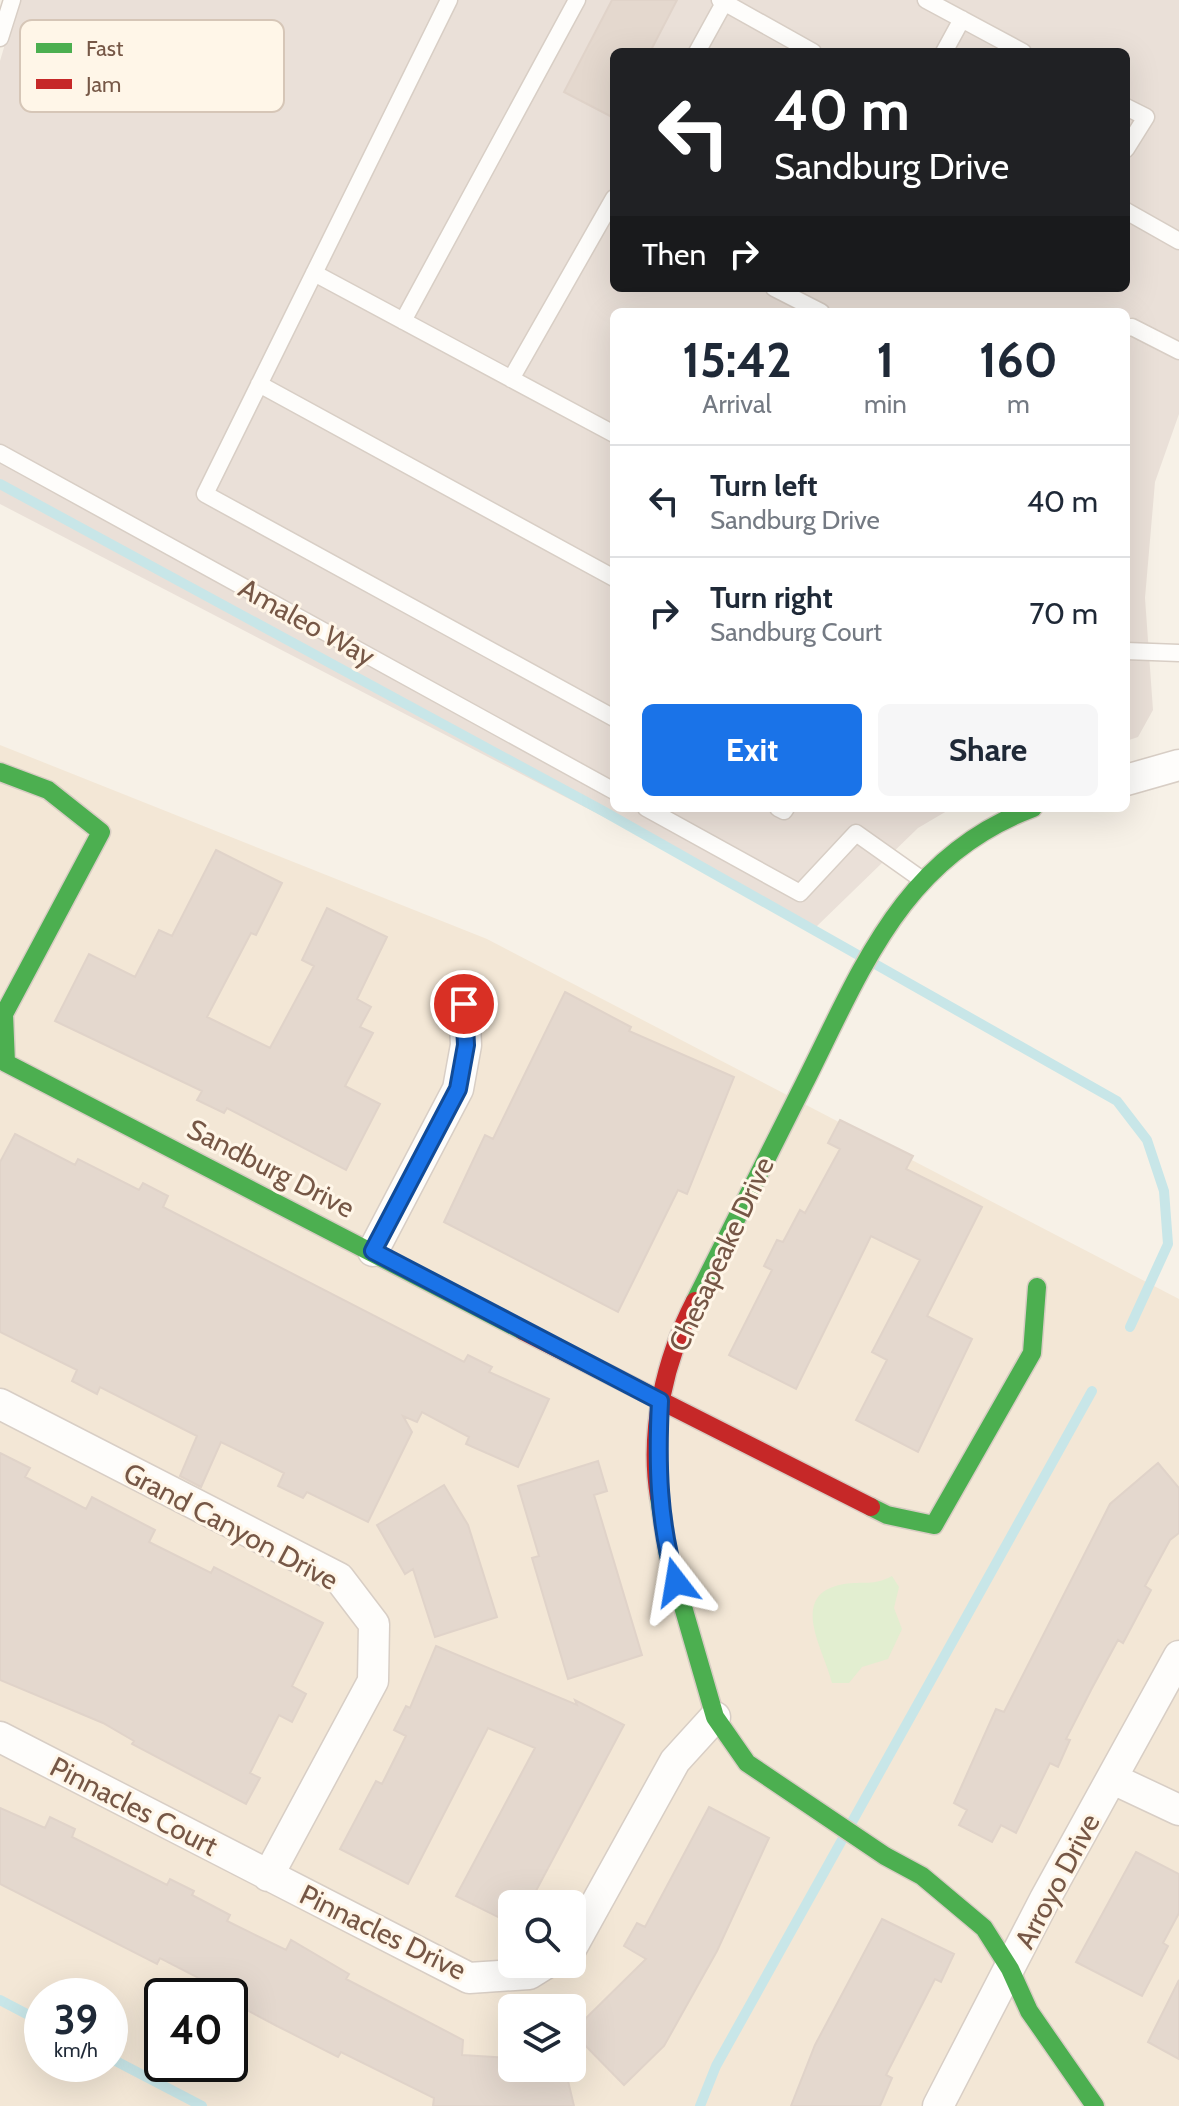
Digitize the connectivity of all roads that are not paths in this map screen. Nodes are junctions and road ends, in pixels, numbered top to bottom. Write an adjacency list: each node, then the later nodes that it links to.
1 (12, 0): 7 (lane)
2 (449, 0): 17 (lane)
3 (577, 0): 20 (lane)
4 (926, 0): 6 (lane)
5 (722, 1): 8 (lane); 9 (lane)
6 (962, 19): 10 (lane); 11 (lane)
7 (0, 38)
8 (699, 48)
9 (806, 48)
10 (946, 48)
11 (1016, 48)
12 (1130, 109): 13 (lane)
13 (1130, 143)
14 (610, 208): 23 (lane)
15 (1130, 213): 16 (lane)
16 (1179, 241)
17 (314, 273): 20 (lane); 24 (lane)
18 (782, 292): 19 (lane)
19 (813, 308)
20 (403, 321): 23 (lane)
21 (1130, 327): 22 (lane)
22 (1179, 351)
23 (511, 379): 25 (lane)
24 (259, 384): 27 (lane); 30 (lane)
25 (610, 432)
26 (0, 453): 34 (lane, Amaleo Way)
27 (610, 576)
28 (1130, 651): 29 (lane)
29 (1179, 653)
30 (610, 716)
31 (1179, 765): 33 (street)
32 (0, 772): 39 (street, Sandburg Drive)
33 (1130, 779)
34 (610, 789)
35 (653, 812): 37 (lane)
36 (1025, 812): 37 (street, Chesapeake Drive)
37 (921, 879): 41 (street, Chesapeake Drive)
38 (464, 1004): 39 (street)
39 (373, 1251): 41 (street, Sandburg Drive)
40 (1037, 1287): 41 (street, Sandburg Drive)
41 (660, 1401): 44 (street, Chesapeake Drive)
42 (0, 1404): 48 (street, Grand Canyon Drive)
43 (1179, 1656): 46 (street, Arroyo Drive)
44 (715, 1717): 49 (street); 50 (street, Chesapeake Drive)
45 (0, 1737): 48 (street, Pinnacles Court)
46 (1113, 1779): 47 (street); 50 (street, Arroyo Drive)
47 (1179, 1810)
48 (268, 1876): 51 (street, Pinnacles Drive)
49 (586, 1922)
50 (1010, 1969): 52 (street, Arroyo Drive); 53 (street, Chesapeake Drive)
51 (498, 1976)
52 (938, 2106)
53 (1095, 2106)

